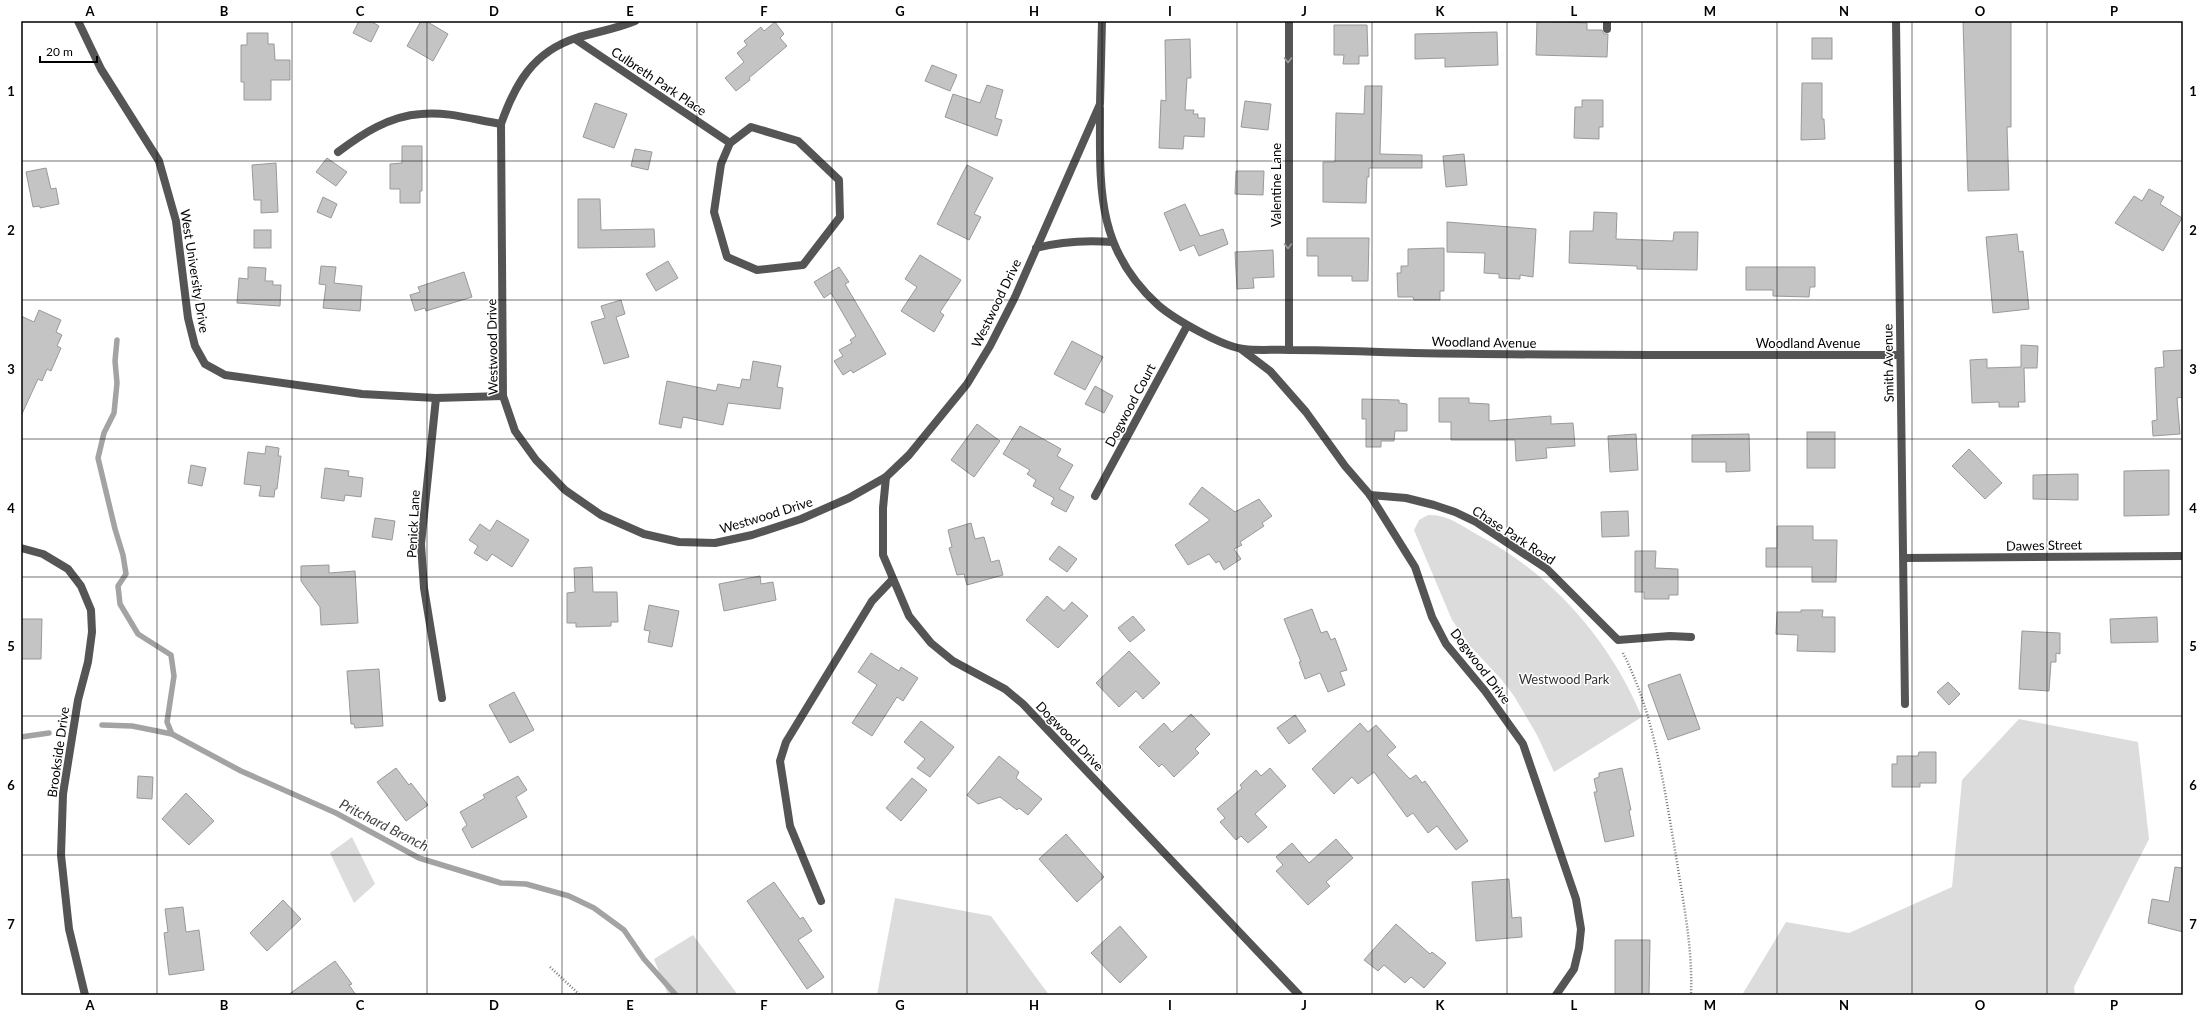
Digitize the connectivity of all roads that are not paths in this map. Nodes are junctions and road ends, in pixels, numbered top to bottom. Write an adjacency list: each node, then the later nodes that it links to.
1 (78, 21): 18 (street, West University Drive)
2 (635, 21): 6 (street, Westwood Drive)
3 (1102, 21): 7 (street, Westwood Drive)
4 (1289, 21): 15 (street, Valentine Lane, one-way to 15)
5 (1896, 21): 16 (street, Smith Avenue)
6 (575, 38): 8 (street, Westwood Drive); 9 (street, Culbreth Park Place)
7 (1100, 104): 11 (street, Woodland Avenue); 12 (street, Westwood Drive)
8 (501, 124): 10 (street); 17 (street, Westwood Drive)
9 (730, 143): 9 (street)
10 (338, 152)
11 (1112, 242): 12 (street); 13 (street, Woodland Avenue)
12 (1036, 248): 19 (street, Westwood Drive)
13 (1187, 326): 14 (street, Woodland Avenue); 21 (street, Dogwood Court)
14 (1241, 349): 15 (street, Woodland Avenue); 20 (street, Dogwood Drive)
15 (1289, 350): 16 (street, Woodland Avenue)
16 (1900, 355): 24 (street, Smith Avenue)
17 (503, 396): 18 (street, West University Drive); 19 (street, Westwood Drive)
18 (436, 398): 27 (street, Penick Lane)
19 (886, 477): 25 (street, Dogwood Drive)
20 (1370, 495): 26 (street, Chase Park Road); 32 (street, Dogwood Drive)
21 (1095, 496)
22 (21, 548): 30 (street, Brookside Drive)
23 (2183, 556): 24 (street, Dawes Street)
24 (1904, 558): 28 (street, Smith Avenue)
25 (892, 580): 29 (street); 31 (street, Dogwood Drive)
26 (1691, 637)
27 (442, 698)
28 (1906, 704)
29 (821, 901)
30 (85, 995)
31 (1299, 995)
32 (1556, 995)

